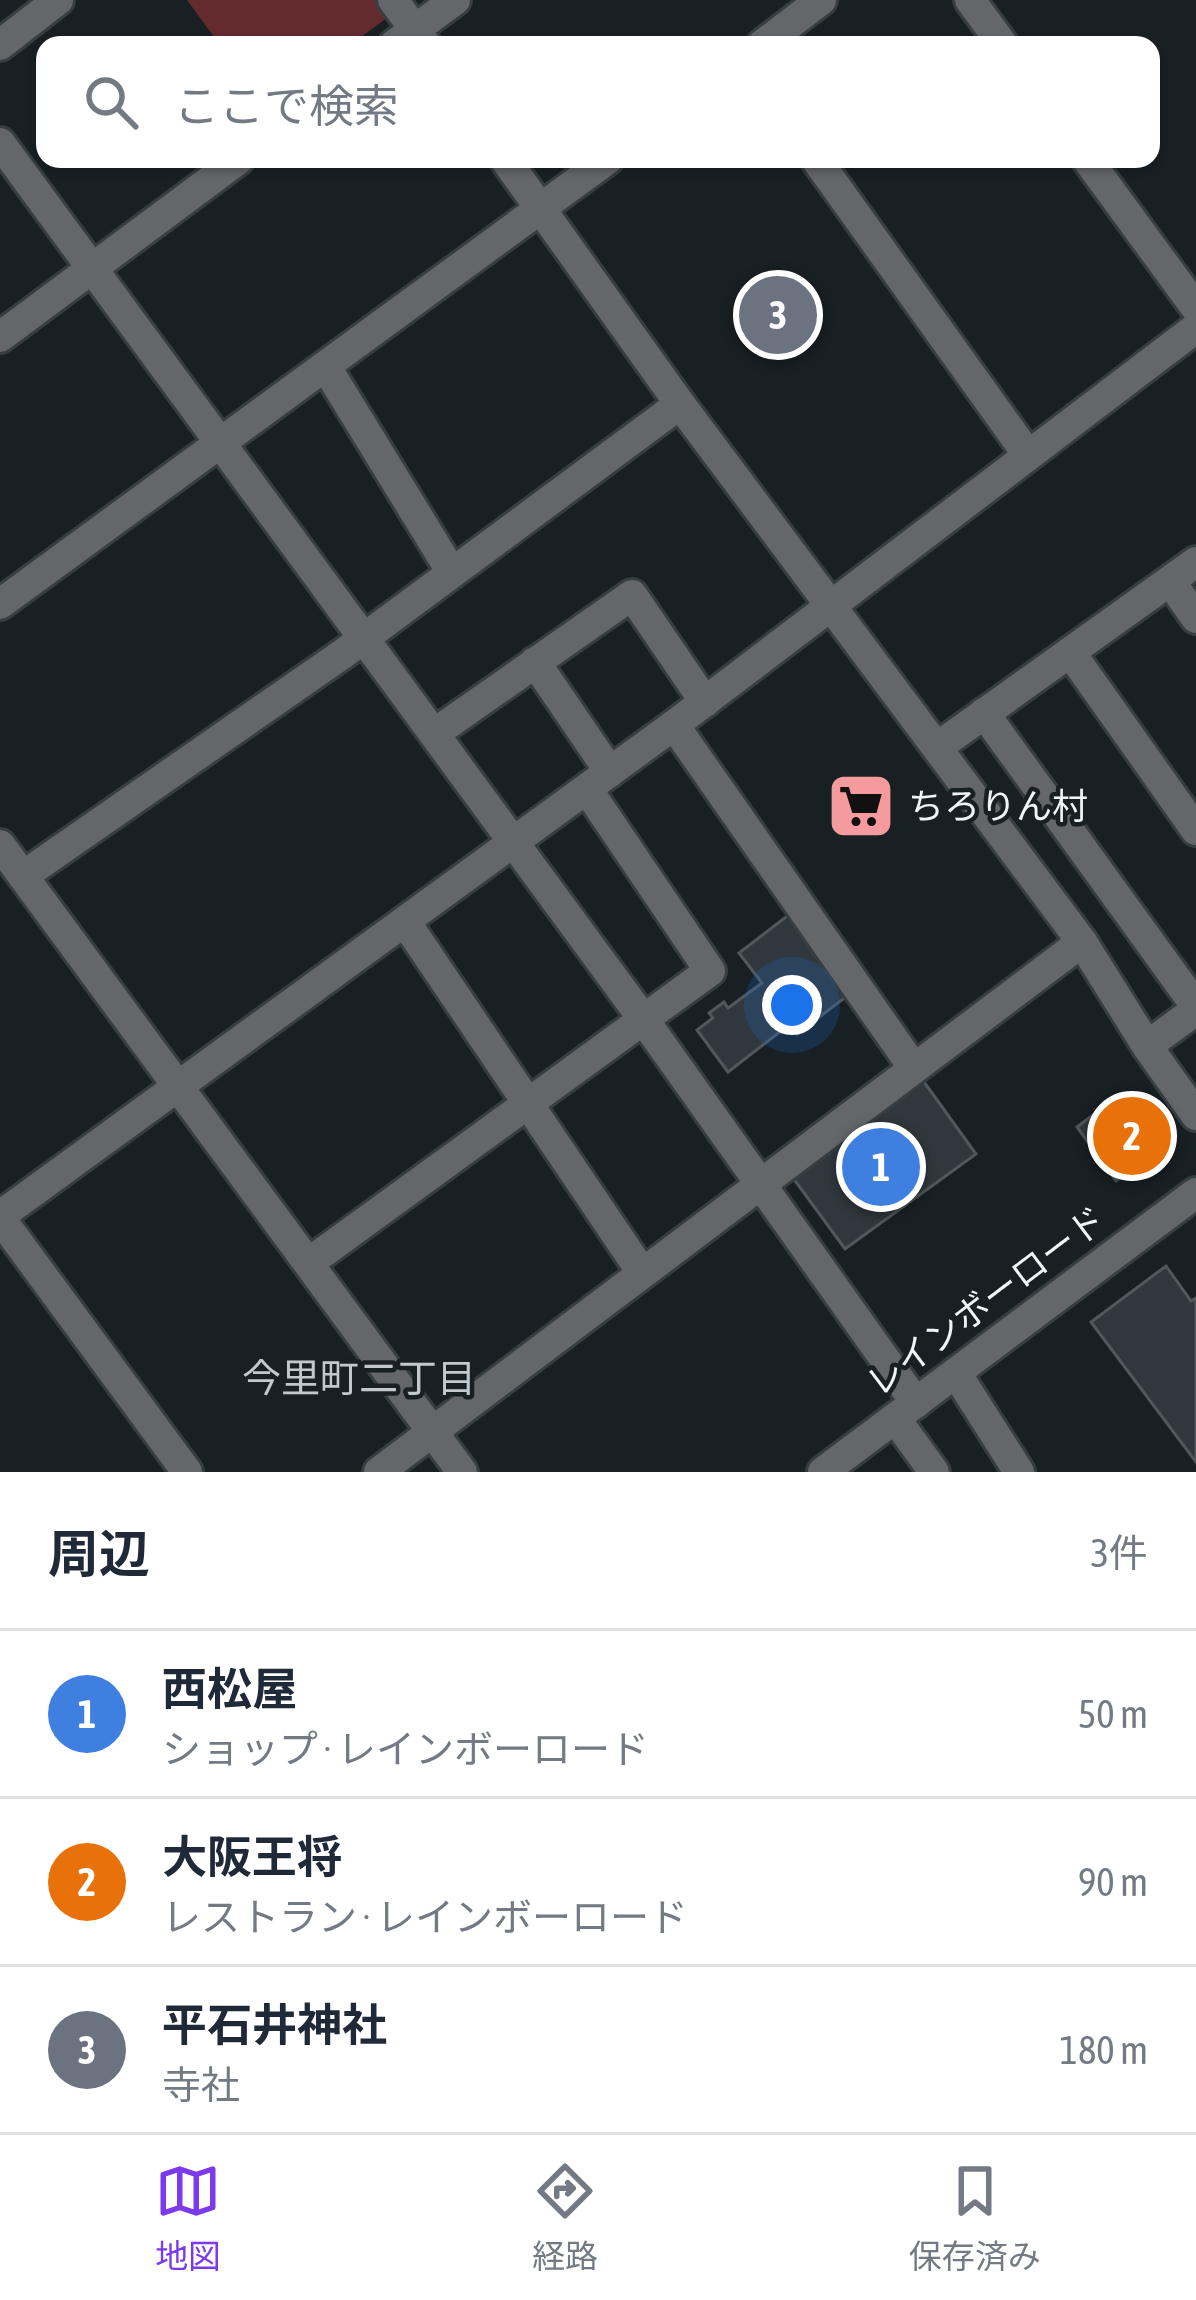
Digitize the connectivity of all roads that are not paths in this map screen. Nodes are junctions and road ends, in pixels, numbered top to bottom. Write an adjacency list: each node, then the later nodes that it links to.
1 (58, 0): 10 (street)
2 (393, 0): 6 (street)
3 (455, 0): 7 (street)
4 (820, 0): 8 (street)
5 (970, 0): 9 (street)
6 (409, 36)
7 (415, 36)
8 (774, 36)
9 (996, 36)
10 (0, 45)
11 (0, 143): 18 (street)
12 (227, 168): 18 (street)
13 (512, 168): 17 (street)
14 (596, 168): 17 (street)
15 (822, 168): 25 (street)
16 (1094, 168): 19 (street)
17 (540, 209): 22 (street); 23 (street)
18 (91, 270): 21 (street); 24 (street)
19 (1196, 308)
20 (1196, 328): 25 (street)
21 (0, 337)
22 (326, 368): 24 (street); 27 (street)
23 (680, 404): 27 (street); 30 (street)
24 (221, 445): 29 (street); 32 (street)
25 (1028, 455): 30 (street)
26 (1196, 562): 28 (street)
27 (452, 572): 32 (street)
28 (1170, 581): 31 (street); 33 (street)
29 (0, 604)
30 (829, 604): 35 (street); 39 (street)
31 (1196, 619)
32 (365, 637): 38 (street); 44 (street)
33 (1070, 652): 36 (street); 41 (street)
34 (536, 662): 35 (street); 38 (street); 40 (street)
35 (704, 702): 37 (street)
36 (984, 713): 39 (street); 47 (street)
37 (674, 725): 40 (street); 50 (street)
38 (435, 733): 42 (street)
39 (939, 746): 46 (street)
40 (598, 781): 42 (street); 48 (street)
41 (1196, 830)
42 (514, 842): 45 (street); 48 (street)
43 (0, 845): 44 (street)
44 (23, 875): 51 (street)
45 (406, 923): 51 (street); 52 (street)
46 (1082, 942): 49 (street); 50 (street)
47 (1196, 1008): 49 (street)
48 (644, 1020): 52 (street); 54 (street)
49 (1147, 1046): 53 (street)
50 (913, 1067): 54 (street)
51 (181, 1087): 56 (street); 57 (street)
52 (529, 1106): 57 (street); 58 (street)
53 (1196, 1115)
54 (760, 1182): 58 (street); 60 (street)
55 (1196, 1192): 59 (street, レインボーロード)
56 (0, 1217): 62 (street)
57 (310, 1262): 61 (street)
58 (641, 1271): 61 (street)
59 (956, 1373): 60 (street, レインボーロード); 67 (street)
60 (905, 1410): 65 (street, レインボーロード); 66 (street)
61 (433, 1431): 63 (street); 64 (street)
62 (187, 1472)
63 (379, 1472)
64 (462, 1472)
65 (824, 1472)
66 (934, 1472)
67 (1018, 1472)

